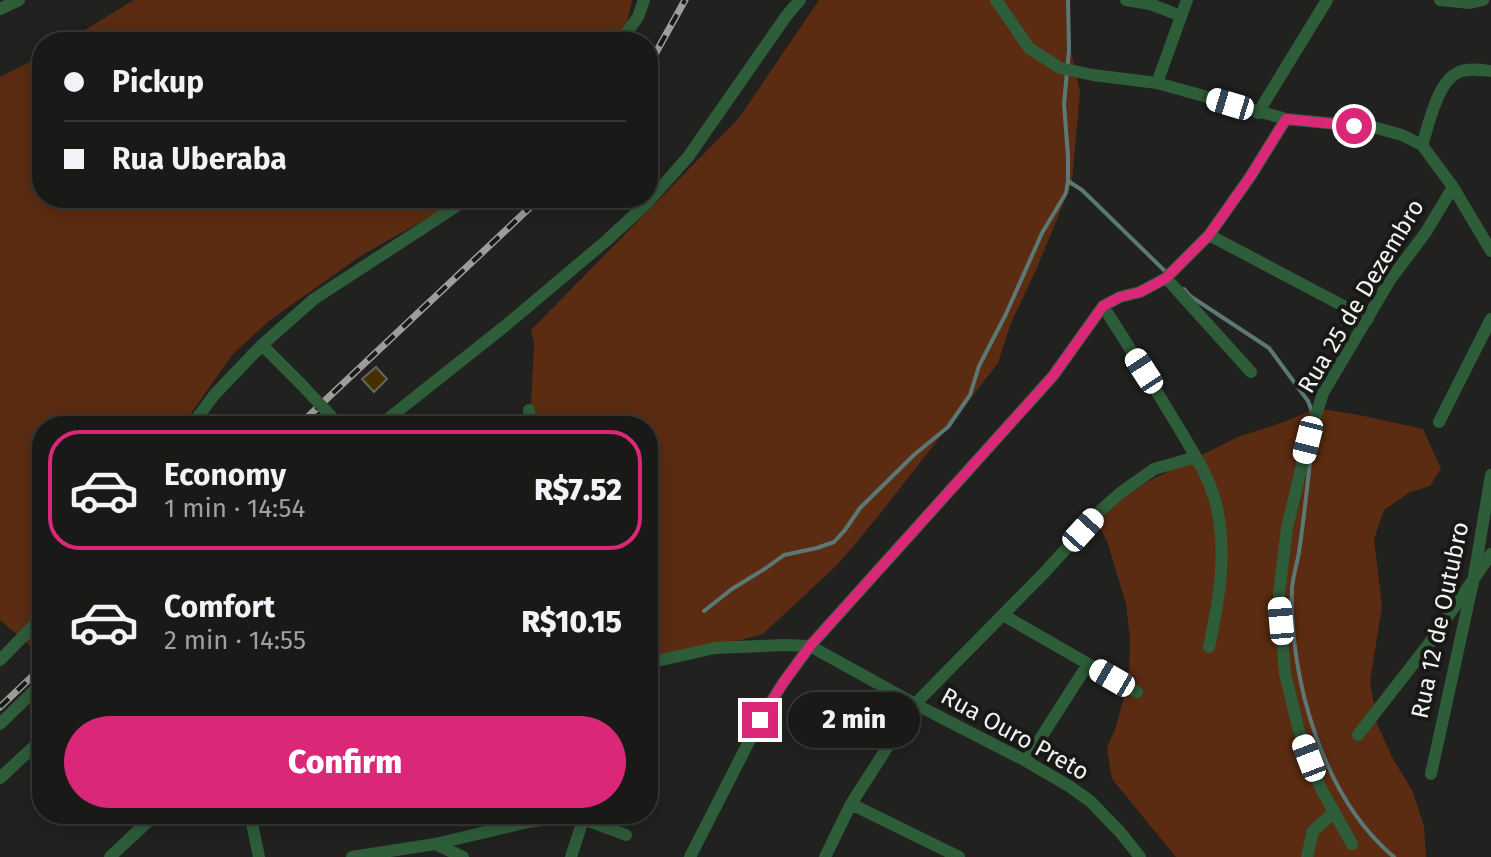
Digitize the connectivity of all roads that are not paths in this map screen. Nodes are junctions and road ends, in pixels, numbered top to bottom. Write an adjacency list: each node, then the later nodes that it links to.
1 (19, 0): 11 (street)
2 (644, 0): 13 (street)
3 (800, 0): 20 (street)
4 (996, 0): 15 (street)
5 (1126, 0): 10 (street)
6 (1187, 0): 12 (street)
7 (1327, 0): 16 (street)
8 (1440, 0): 9 (street)
9 (1483, 0)
10 (1150, 2): 12 (street)
11 (0, 9)
12 (1181, 16): 15 (street)
13 (627, 32)
14 (1491, 71): 18 (street)
15 (1157, 83): 16 (street)
16 (1261, 108): 17 (street)
17 (1286, 119): 18 (street); 23 (street)
18 (1422, 145): 19 (street)
19 (1453, 187): 24 (street); 27 (street, Rua 25 de Dezembro)
20 (658, 191)
21 (454, 208): 29 (street)
22 (642, 208): 34 (street)
23 (1209, 235): 25 (street); 27 (street)
24 (1491, 251)
25 (1166, 278): 26 (street); 30 (street)
26 (1103, 306): 37 (street); 43 (street)
27 (1368, 319): 58 (street, Rua 25 de Dezembro)
28 (1491, 319): 36 (street)
29 (262, 345): 32 (street); 33 (street, bridge)
30 (1251, 372)
31 (529, 410): 35 (street)
32 (198, 416)
33 (330, 416)
34 (392, 416)
35 (529, 416)
36 (1439, 422)
37 (1196, 457): 41 (street); 44 (street)
38 (1491, 475): 40 (street, Rua 12 de Outubro)
39 (1491, 554): 40 (street)
40 (1473, 582): 52 (street); 55 (street, Rua 12 de Outubro)
41 (1003, 615): 47 (street); 50 (street)
42 (32, 627): 45 (street)
43 (810, 646): 46 (street); 50 (street, Rua Ouro Preto); 72 (street)
44 (1209, 647)
45 (0, 660)
46 (658, 661)
47 (1088, 664): 48 (street); 54 (street)
48 (1137, 692)
49 (32, 693): 51 (street)
50 (915, 704): 54 (street, Rua Ouro Preto); 57 (street)
51 (0, 724)
52 (1358, 735)
53 (32, 748): 56 (street)
54 (1026, 761): 75 (street, Rua Ouro Preto)
55 (1431, 774)
56 (0, 778)
57 (851, 804): 73 (street); 74 (street)
58 (1334, 812): 66 (street, Rua 25 de Dezembro); 76 (street)
59 (145, 824): 67 (street)
60 (252, 824): 68 (street)
61 (523, 824): 65 (street)
62 (582, 824): 71 (street)
63 (600, 824): 64 (street)
64 (626, 835)
65 (435, 844): 69 (street); 70 (street)
66 (1352, 844)
67 (110, 857)
68 (259, 857)
69 (352, 857)
70 (463, 857)
71 (571, 857)
72 (690, 857)
73 (825, 857)
74 (959, 857)
75 (1140, 857)
76 (1307, 857)

